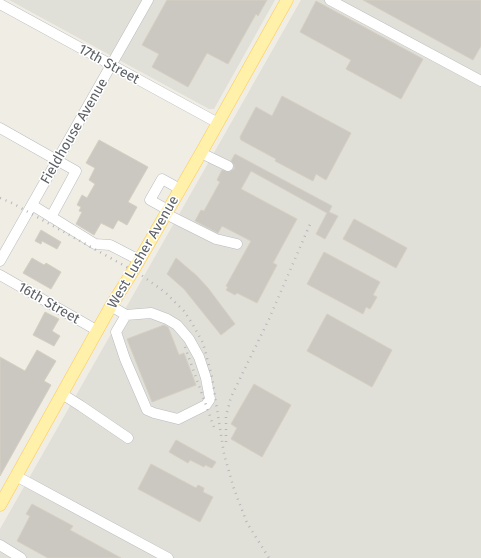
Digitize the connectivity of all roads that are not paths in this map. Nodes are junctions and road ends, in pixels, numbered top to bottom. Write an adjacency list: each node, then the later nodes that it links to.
1 (148, 0): 5 (street, Fieldhouse Avenue)
2 (287, 0): 7 (main road, West Lusher Avenue)
3 (330, 0): 6 (street)
4 (7, 4): 5 (street, 17th Street)
5 (112, 65): 7 (street, 17th Street); 10 (street, Fieldhouse Avenue)
6 (481, 82)
7 (218, 123): 9 (main road, West Lusher Avenue)
8 (0, 128): 10 (street)
9 (201, 152): 11 (street); 12 (main road, West Lusher Avenue)
10 (58, 160): 13 (street, Fieldhouse Avenue); 15 (street)
11 (228, 166)
12 (180, 189): 14 (main road, West Lusher Avenue); 14 (street)
13 (32, 205): 15 (street); 18 (street, Fieldhouse Avenue)
14 (167, 212): 16 (street); 17 (main road, West Lusher Avenue)
15 (51, 217): 17 (street)
16 (237, 244)
17 (139, 260): 20 (main road, West Lusher Avenue)
18 (0, 261)
19 (0, 275): 22 (street, 16th Street)
20 (111, 306): 21 (street); 22 (main road, West Lusher Avenue)
21 (126, 315): 21 (street)
22 (98, 331): 23 (main road, West Lusher Avenue)
23 (62, 394): 24 (street); 25 (main road, West Lusher Avenue)
24 (128, 438)
25 (16, 476): 26 (main road, West Lusher Avenue); 29 (street)
26 (0, 505)
27 (0, 545): 28 (street)
28 (21, 558)
29 (168, 558)

